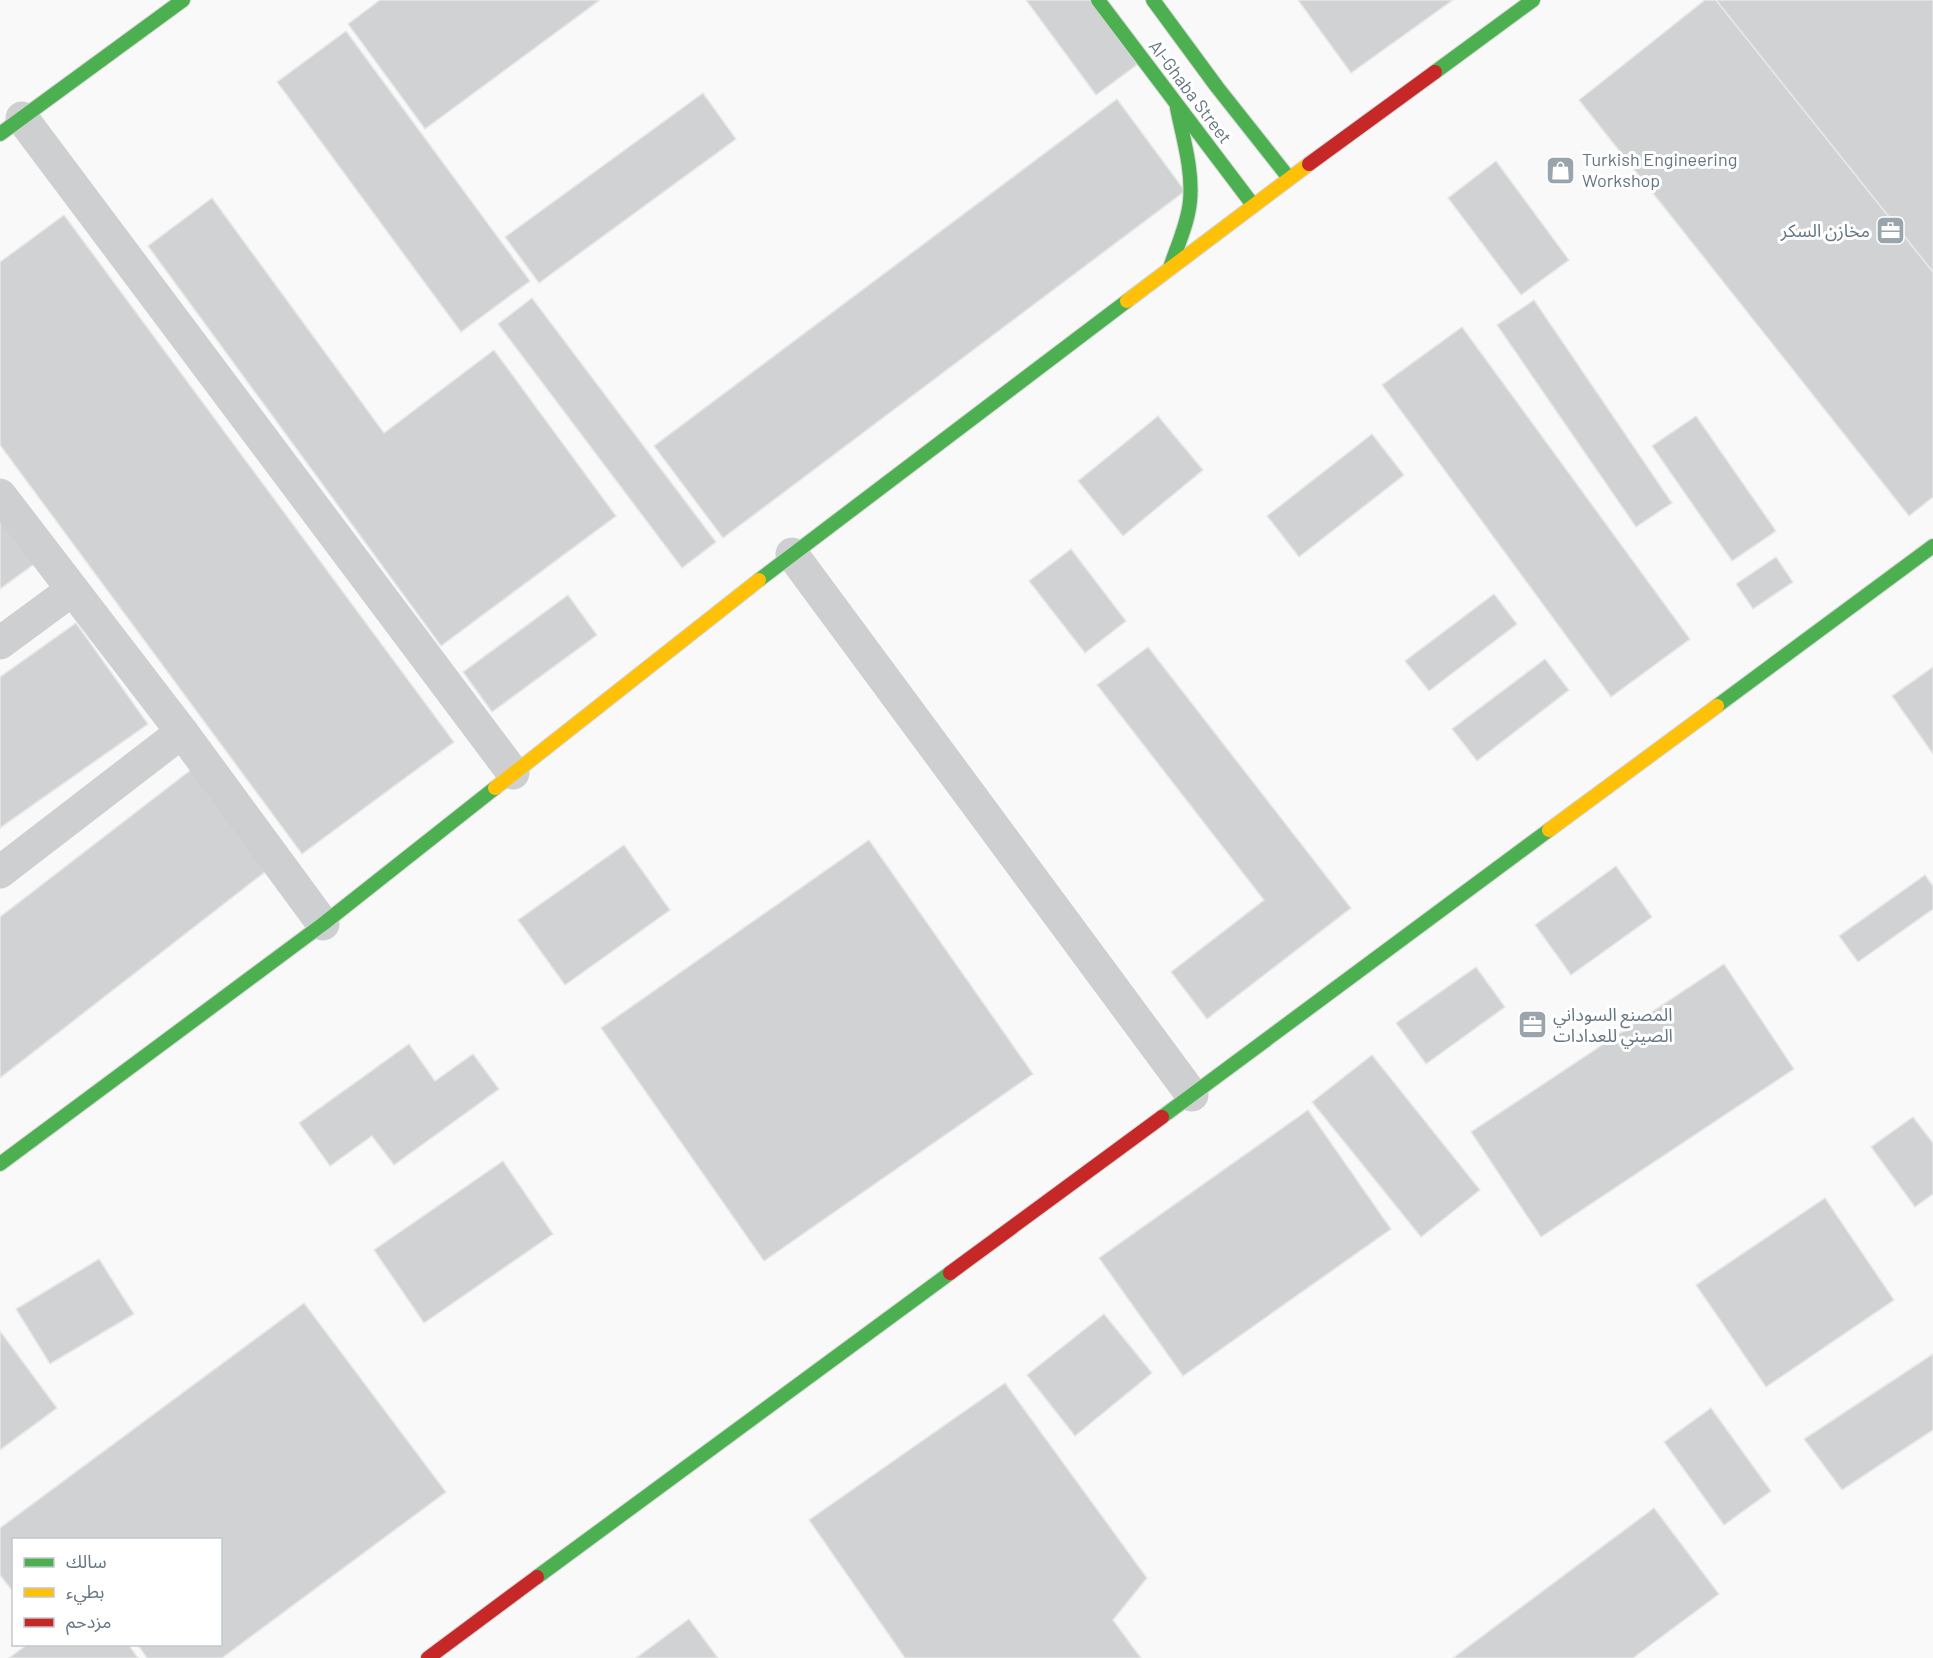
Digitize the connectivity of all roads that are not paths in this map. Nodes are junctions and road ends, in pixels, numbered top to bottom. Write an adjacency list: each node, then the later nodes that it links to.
1 (183, 0): 6 (street)
2 (1098, 0): 5 (street, Al-Ghaba Street)
3 (1153, 0): 7 (street, Al-Ghaba Street)
4 (1533, 0): 7 (street)
5 (1176, 103): 8 (street, Al-Ghaba Street); 9 (street)
6 (11, 126): 16 (street)
7 (1289, 178): 8 (street)
8 (1253, 205): 9 (street)
9 (1170, 268): 12 (street)
10 (0, 495): 13 (street)
11 (1933, 546): 19 (street)
12 (792, 554): 16 (street); 19 (street)
13 (72, 590): 14 (street); 15 (street)
14 (0, 643)
15 (182, 732): 17 (street); 18 (street)
16 (513, 773): 18 (street)
17 (0, 872)
18 (323, 924): 20 (street)
19 (1192, 1095): 21 (street)
20 (0, 1164)
21 (428, 1658)

